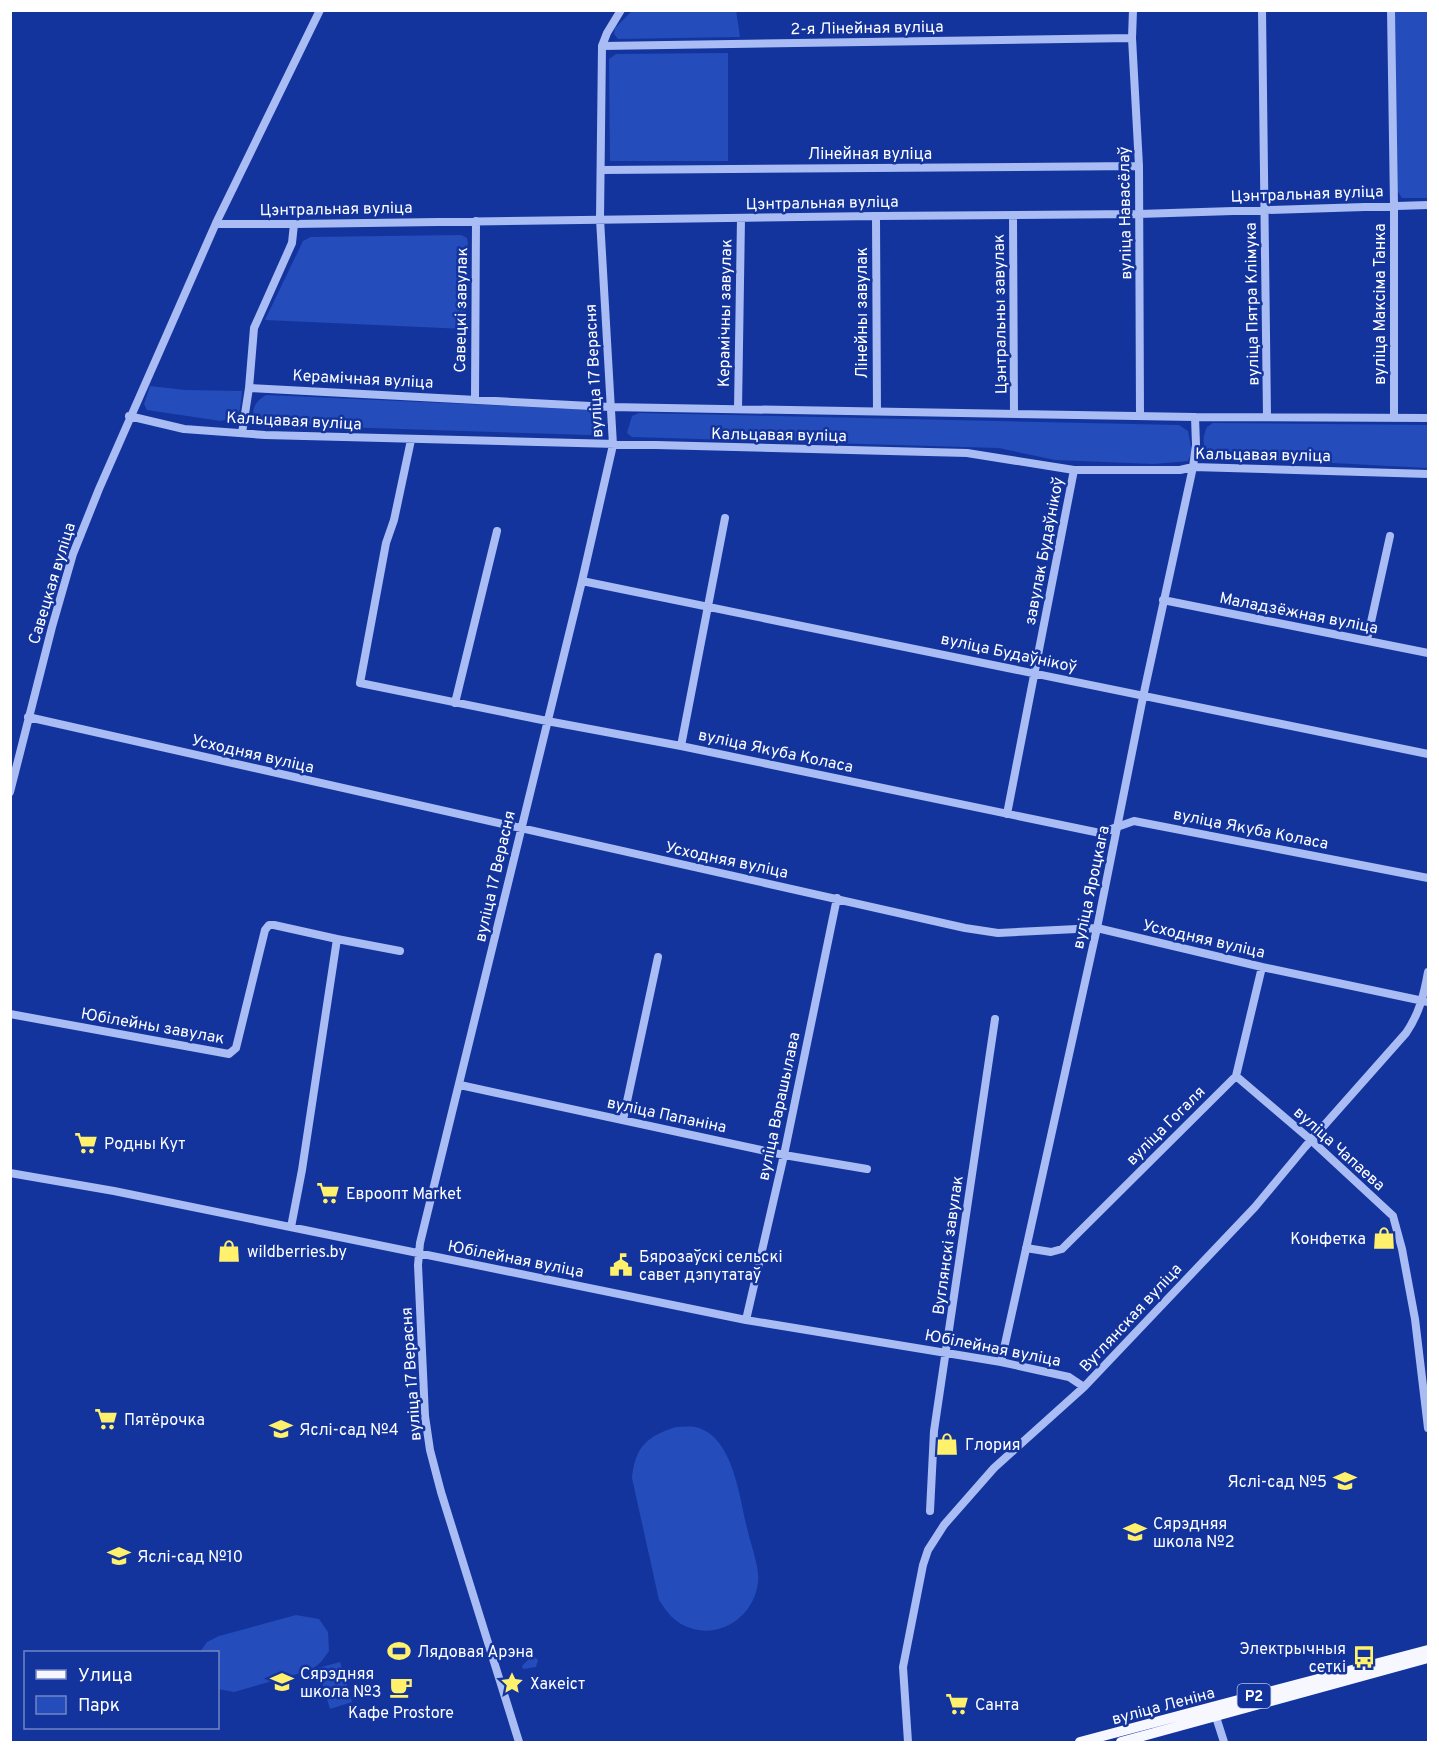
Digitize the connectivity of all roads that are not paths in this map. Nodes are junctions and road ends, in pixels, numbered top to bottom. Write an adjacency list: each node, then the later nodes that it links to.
1 (320, 10): 19 (street, Савецкая вуліца)
2 (621, 10): 7 (street, вуліца 17 Верасня)
3 (1133, 10): 6 (street, вуліца Навасёлаў)
4 (1262, 10): 12 (street, вуліца Пятра Клімука)
5 (1391, 10): 10 (street, вуліца Максіма Танка)
6 (1132, 38): 7 (street, 2-я Лінейная вуліца); 8 (street, вуліца Навасёлаў)
7 (602, 46): 9 (street, вуліца 17 Верасня)
8 (1139, 166): 9 (street, Лінейная вуліца); 13 (street, вуліца Навасёлаў)
9 (601, 170): 17 (street, вуліца 17 Верасня)
10 (1394, 205): 11 (street, Цэнтральная вуліца); 12 (street, Цэнтральная вуліца); 31 (street, вуліца Максіма Танка)
11 (1428, 205)
12 (1265, 210): 13 (street, Цэнтральная вуліца); 28 (street, вуліца Пятра Клімука)
13 (1139, 214): 14 (street, Цэнтральная вуліца); 27 (street, вуліца Навасёлаў)
14 (1013, 215): 15 (street, Цэнтральная вуліца); 26 (street, Цэнтральны завулак)
15 (876, 216): 16 (street, Цэнтральная вуліца); 25 (street, Лінейны завулак)
16 (741, 218): 17 (street, Цэнтральная вуліца); 24 (street, Керамічны завулак)
17 (600, 219): 18 (street, Цэнтральная вуліца); 23 (street, вуліца 17 Верасня)
18 (476, 221): 20 (street, Цэнтральная вуліца); 22 (street, Савецкі завулак)
19 (216, 223): 20 (street, Цэнтральная вуліца); 29 (street, Савецкая вуліца)
20 (294, 224): 21 (street)
21 (249, 387): 22 (street, Керамічная вуліца); 33 (street)
22 (475, 399): 23 (street, Керамічная вуліца)
23 (610, 407): 24 (street, Керамічная вуліца); 35 (street, вуліца 17 Верасня)
24 (738, 409): 25 (street, Керамічная вуліца)
25 (877, 411): 26 (street, Керамічная вуліца)
26 (1014, 413): 27 (street, Керамічная вуліца)
27 (1140, 415): 30 (street, Керамічная вуліца)
28 (1267, 416): 30 (street, Керамічная вуліца); 31 (street, Керамічная вуліца)
29 (129, 417): 33 (street, Кальцавая вуліца); 50 (street, Савецкая вуліца)
30 (1195, 417): 36 (street, вуліца Яроцкага)
31 (1394, 418): 32 (street, Керамічная вуліца)
32 (1428, 418)
33 (242, 433): 34 (street, Кальцавая вуліца)
34 (411, 440): 35 (street, Кальцавая вуліца); 49 (street, вуліца Якуба Коласа)
35 (613, 445): 37 (street, Кальцавая вуліца); 42 (street, вуліца 17 Верасня)
36 (1193, 467): 37 (street, Кальцавая вуліца); 38 (street, Кальцавая вуліца); 43 (street, вуліца Яроцкага)
37 (1074, 470): 47 (street, завулак Будаўнікоў)
38 (1428, 474)
39 (725, 518): 44 (street)
40 (497, 531): 49 (street)
41 (1390, 536): 45 (street)
42 (582, 580): 44 (street, вуліца Будаўнікоў); 51 (street, вуліца 17 Верасня)
43 (1163, 600): 45 (street, Маладзёжная вуліца); 48 (street, вуліца Яроцкага)
44 (708, 605): 47 (street, вуліца Будаўнікоў); 52 (street)
45 (1367, 640): 46 (street, Маладзёжная вуліца)
46 (1428, 653)
47 (1035, 673): 48 (street, вуліца Будаўнікоў); 55 (street, завулак Будаўнікоў)
48 (1143, 697): 53 (street, вуліца Будаўнікоў); 56 (street, вуліца Яроцкага)
49 (455, 703): 51 (street, вуліца Якуба Коласа)
50 (28, 717): 54 (street, Савецкая вуліца); 57 (street, Усходняя вуліца)
51 (548, 721): 52 (street, вуліца Якуба Коласа); 57 (street, вуліца 17 Верасня)
52 (681, 746): 55 (street, вуліца Якуба Коласа)
53 (1428, 754)
54 (10, 792)
55 (1007, 814): 56 (street, вуліца Якуба Коласа)
56 (1118, 827): 58 (street, вуліца Якуба Коласа); 60 (street, вуліца Яроцкага)
57 (520, 829): 59 (street, Усходняя вуліца); 70 (street, вуліца 17 Верасня)
58 (1428, 878)
59 (837, 898): 60 (street, Усходняя вуліца); 73 (street, вуліца Варашылава)
60 (1097, 928): 64 (street, Усходняя вуліца); 77 (street, вуліца Яроцкага)
61 (337, 939): 62 (street, Юбілейны завулак); 67 (street, Юбілейны завулак); 76 (street)
62 (400, 951)
63 (658, 957): 71 (street)
64 (1262, 966): 66 (street, Усходняя вуліца); 69 (street)
65 (1428, 972): 66 (street, Вуглянская вуліца)
66 (1426, 1002): 72 (street, Вуглянская вуліца)
67 (10, 1014)
68 (995, 1019): 80 (street, Вуглянскі завулак)
69 (1236, 1076): 72 (street, вуліца Чапаева); 77 (street, вуліца Гогаля)
70 (460, 1085): 71 (street, вуліца Папаніна); 78 (street, вуліца 17 Верасня)
71 (623, 1120): 73 (street, вуліца Папаніна)
72 (1311, 1140): 82 (street, Вуглянская вуліца); 83 (street, вуліца Чапаева)
73 (784, 1155): 74 (street, вуліца Папаніна); 79 (street, вуліца Варашылава)
74 (867, 1169)
75 (10, 1173): 76 (street, Юбілейная вуліца)
76 (291, 1227): 78 (street, Юбілейная вуліца)
77 (1026, 1248): 81 (street, вуліца Яроцкага)
78 (419, 1254): 79 (street, Юбілейная вуліца); 88 (street, вуліца 17 Верасня)
79 (746, 1320): 80 (street, Юбілейная вуліца)
80 (947, 1353): 81 (street, Юбілейная вуліца); 84 (street, Вуглянскі завулак)
81 (1001, 1362): 82 (street, Юбілейная вуліца)
82 (1084, 1387): 89 (street, Вуглянская вуліца)
83 (1428, 1428)
84 (930, 1511)
85 (1428, 1650): 87 (main road, вуліца Леніна / Р2)
86 (1428, 1658): 87 (main road, вуліца Леніна / Р2)
87 (1215, 1712): 90 (main road, вуліца Леніна / Р2); 91 (main road, вуліца Леніна / Р2); 92 (street)
88 (519, 1743)
89 (908, 1743)
90 (1080, 1743)
91 (1121, 1743)
92 (1224, 1743)

